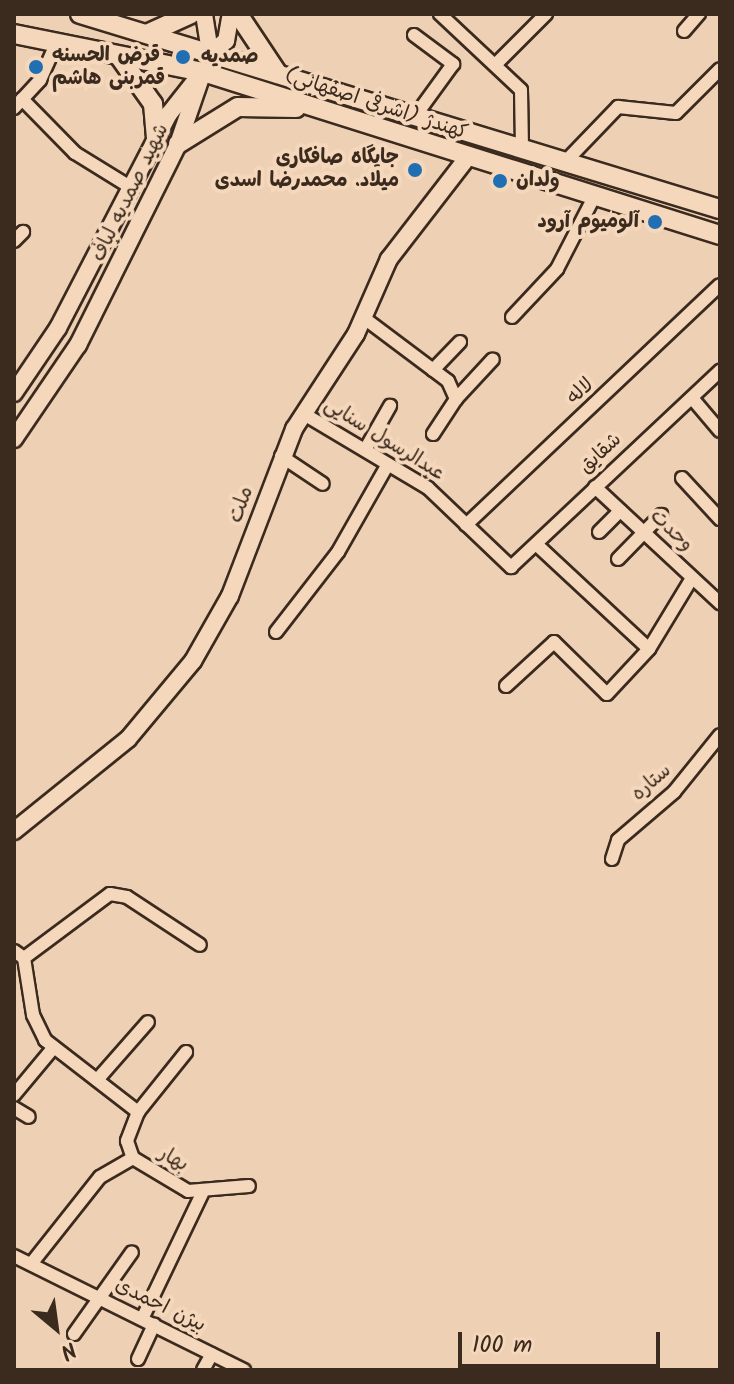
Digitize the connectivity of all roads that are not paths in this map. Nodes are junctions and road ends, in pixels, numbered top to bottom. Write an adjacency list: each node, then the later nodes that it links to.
1 (80, 14): 9 (main road, کهندژ (اشرفی اصفهانی))
2 (191, 14): 11 (main road)
3 (204, 14): 15 (main road)
4 (231, 14): 15 (main road)
5 (238, 14): 20 (main road)
6 (440, 14): 17 (street)
7 (546, 14): 17 (street)
8 (699, 14): 10 (street)
9 (100, 16): 11 (main road, کهندژ (اشرفی اصفهانی))
10 (684, 31)
11 (149, 33): 15 (main road, کهندژ (اشرفی اصفهانی))
12 (14, 34): 14 (main road, کهندژ (اشرفی اصفهانی))
13 (414, 35): 23 (street)
14 (57, 42): 16 (main road, کهندژ (اشرفی اصفهانی)); 21 (street)
15 (210, 53): 19 (main road); 20 (main road, کهندژ (اشرفی اصفهانی))
16 (117, 54): 19 (main road, کهندژ (اشرفی اصفهانی)); 24 (main road)
17 (496, 64): 26 (street)
18 (720, 69): 28 (street)
19 (203, 72): 22 (main road, کهندژ (اشرفی اصفهانی)); 24 (main road, شهید صمدیه لباف); 25 (main road, شهید صمدیه لباف)
20 (278, 74): 23 (main road, کهندژ (اشرفی اصفهانی))
21 (18, 104): 29 (street)
22 (318, 108): 25 (main road); 27 (main road, کهندژ (اشرفی اصفهانی))
23 (416, 115): 26 (main road, کهندژ (اشرفی اصفهانی))
24 (156, 139): 29 (main road, شهید صمدیه لباف)
25 (178, 144): 33 (main road, شهید صمدیه لباف)
26 (522, 147): 28 (main road, کهندژ (اشرفی اصفهانی))
27 (467, 158): 30 (main road, کهندژ (اشرفی اصفهانی)); 37 (main road, ملت)
28 (567, 160): 31 (main road, کهندژ (اشرفی اصفهانی))
29 (130, 187): 32 (main road, شهید صمدیه لباف)
30 (594, 197): 34 (main road, کهندژ (اشرفی اصفهانی)); 36 (street)
31 (720, 209)
32 (111, 226): 33 (main road); 42 (main road, شهید صمدیه لباف)
33 (133, 235): 49 (main road, شهید صمدیه لباف)
34 (720, 235)
35 (720, 285): 59 (street, لاله)
36 (512, 317)
37 (364, 318): 40 (street); 46 (main road, ملت)
38 (460, 342): 40 (street)
39 (493, 359): 44 (street)
40 (433, 370): 44 (street)
41 (720, 371): 43 (street, شقایق)
42 (14, 393)
43 (692, 398): 47 (street); 55 (street, شقایق)
44 (456, 399): 48 (street)
45 (390, 406): 50 (street)
46 (304, 414): 50 (street, عبدالرسول سنایی); 51 (main road, ملت)
47 (720, 431)
48 (433, 434)
49 (14, 439)
50 (365, 450): 52 (street, عبدالرسول سنایی)
51 (281, 456): 54 (street); 71 (main road, ملت)
52 (388, 464): 59 (street, عبدالرسول سنایی); 67 (street)
53 (682, 478): 58 (street)
54 (323, 484)
55 (595, 487): 56 (street, وحدت); 62 (street, شقایق)
56 (620, 511): 60 (street); 61 (street, وحدت)
57 (661, 515): 61 (street)
58 (720, 519)
59 (466, 525): 64 (street, عبدالرسول سنایی)
60 (599, 532)
61 (644, 533): 63 (street); 65 (street, وحدت)
62 (536, 544): 64 (street, شقایق); 68 (street)
63 (618, 559)
64 (511, 567)
65 (692, 578): 66 (street, وحدت); 68 (street)
66 (720, 603)
67 (276, 632)
68 (649, 649): 69 (street)
69 (506, 686)
70 (720, 735): 72 (street, ستاره)
71 (14, 831)
72 (612, 859)
73 (200, 945): 74 (street)
74 (19, 954): 76 (street)
75 (148, 1022): 78 (street)
76 (54, 1047): 78 (street); 79 (street)
77 (186, 1052): 81 (street)
78 (97, 1080): 81 (street)
79 (14, 1095)
80 (14, 1108): 82 (street)
81 (138, 1112): 83 (street, بهار)
82 (29, 1117)
83 (133, 1158): 85 (street, بهار); 88 (street)
84 (249, 1186): 85 (street, بهار)
85 (202, 1194): 90 (street)
86 (132, 1252): 89 (street)
87 (14, 1256): 88 (street, بیژن احمدی)
88 (31, 1264): 89 (street, بیژن احمدی)
89 (102, 1299): 90 (street, بیژن احمدی); 91 (street)
90 (148, 1322): 92 (street, بیژن احمدی); 93 (street)
91 (74, 1334)
92 (212, 1354): 94 (street); 95 (street, بیژن احمدی)
93 (138, 1359)
94 (203, 1370)
95 (244, 1370)

